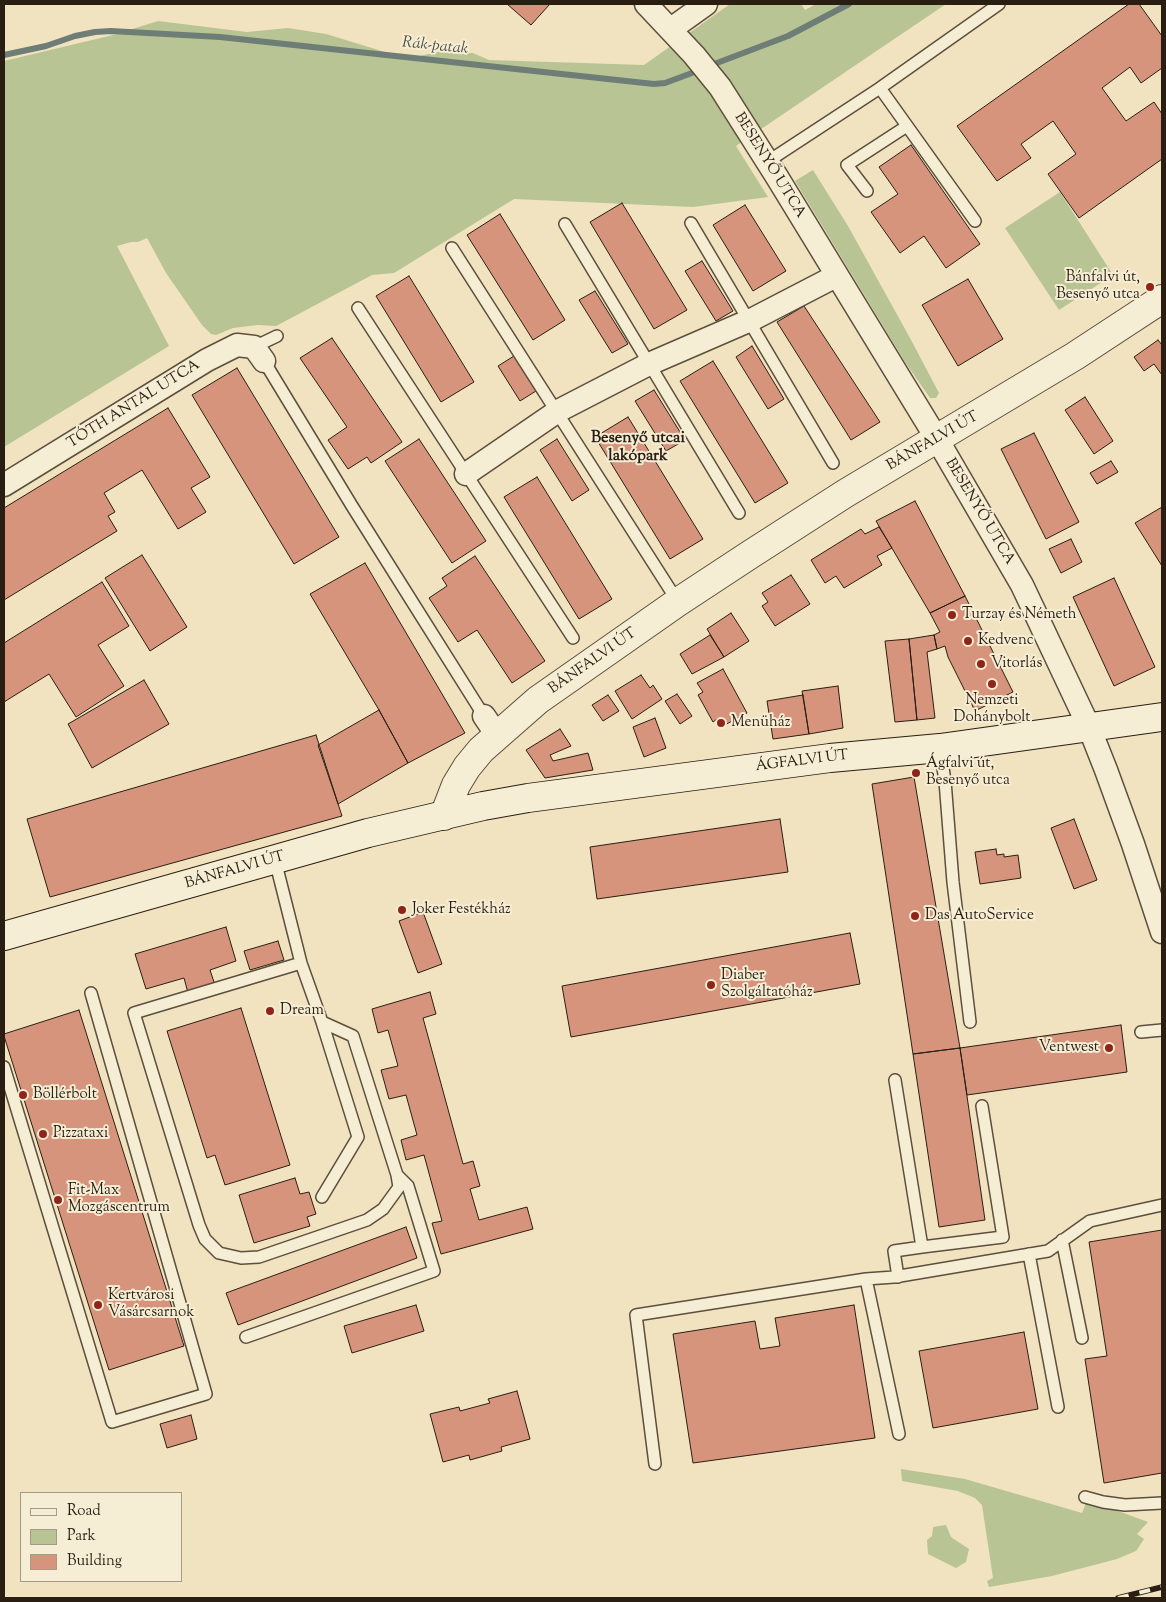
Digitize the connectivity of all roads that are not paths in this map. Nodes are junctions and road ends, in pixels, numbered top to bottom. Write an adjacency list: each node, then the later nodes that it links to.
1 (646, 4): 4 (street, BESENYŐ UTCA)
2 (706, 4): 4 (street)
3 (999, 4): 5 (lane)
4 (671, 29): 7 (street, BESENYŐ UTCA)
5 (880, 88): 6 (lane); 7 (lane)
6 (907, 126): 8 (lane); 9 (lane)
7 (767, 162): 13 (street, BESENYŐ UTCA)
8 (867, 191)
9 (975, 221)
10 (692, 223): 16 (lane)
11 (565, 224): 19 (lane)
12 (452, 248): 20 (lane)
13 (836, 276): 16 (street); 21 (street, BESENYŐ UTCA)
14 (1162, 299): 21 (main road, BÁNFALVI ÚT)
15 (358, 308): 23 (lane)
16 (749, 321): 19 (street); 22 (lane)
17 (277, 336): 18 (lane)
18 (259, 354): 24 (street, TÓTH ANTAL UTCA); 29 (lane)
19 (649, 364): 20 (street); 25 (lane)
20 (558, 411): 23 (street); 26 (lane)
21 (937, 439): 26 (main road, BÁNFALVI ÚT); 30 (street, BESENYŐ UTCA)
22 (833, 463)
23 (466, 474): 27 (lane)
24 (4, 484)
25 (739, 513)
26 (678, 602): 29 (main road, BÁNFALVI ÚT)
27 (573, 638)
28 (1162, 718): 30 (main road, ÁGFALVI ÚT)
29 (491, 725): 32 (main road, BÁNFALVI ÚT)
30 (1089, 727): 31 (main road, ÁGFALVI ÚT); 34 (street, BESENYŐ UTCA)
31 (940, 748): 32 (main road, ÁGFALVI ÚT); 39 (lane)
32 (444, 816): 33 (main road, BÁNFALVI ÚT)
33 (275, 860): 35 (main road, BÁNFALVI ÚT); 36 (lane)
34 (1162, 932)
35 (4, 936)
36 (301, 963): 38 (lane); 45 (lane)
37 (91, 993): 42 (lane)
38 (322, 1022): 45 (lane); 46 (lane)
39 (970, 1022)
40 (1162, 1030): 41 (lane)
41 (1141, 1032)
42 (4, 1067)
43 (895, 1080): 49 (lane)
44 (982, 1106): 49 (lane)
45 (397, 1175): 53 (lane)
46 (322, 1197)
47 (1162, 1205): 48 (lane)
48 (1062, 1240): 50 (lane); 54 (lane)
49 (922, 1247): 51 (lane)
50 (1029, 1254): 51 (lane); 55 (lane)
51 (896, 1277): 52 (lane)
52 (866, 1278): 56 (lane); 57 (lane)
53 (246, 1338)
54 (1082, 1338)
55 (1058, 1407)
56 (899, 1434)
57 (655, 1464)
58 (1085, 1497): 59 (lane)
59 (1162, 1503)

